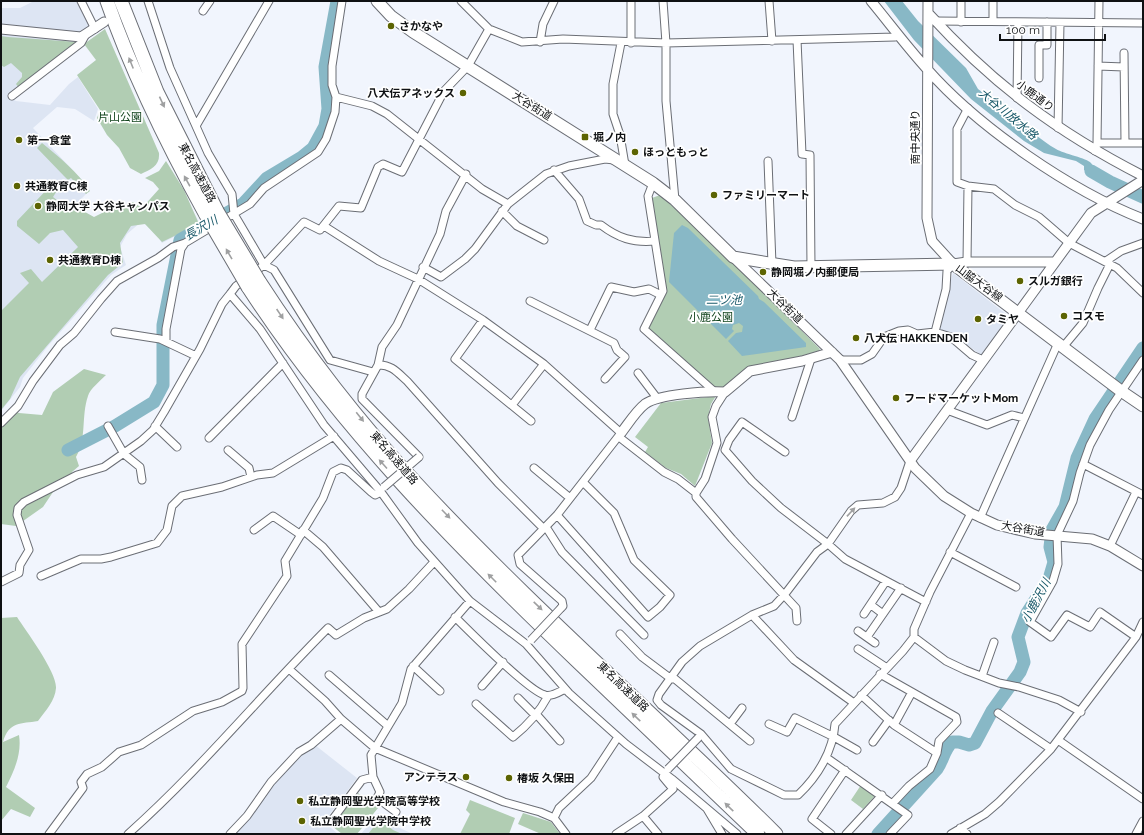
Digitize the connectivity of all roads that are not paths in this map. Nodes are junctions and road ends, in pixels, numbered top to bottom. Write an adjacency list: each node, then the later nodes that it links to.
1 (81, 1): 30 (street)
2 (108, 1): 69 (highway, 東名高速道路, one-way to 2)
3 (121, 1): 69 (highway, 東名高速道路, one-way to 69)
4 (148, 1): 51 (street)
5 (210, 1): 19 (street)
6 (269, 1): 51 (street)
7 (342, 1): 48 (street)
8 (377, 1): 42 (main road, 大谷街道)
9 (461, 1): 32 (street)
10 (554, 1): 37 (street)
11 (631, 1): 39 (street)
12 (663, 1): 40 (street)
13 (769, 1): 36 (street)
14 (871, 1): 34 (street)
15 (928, 1): 20 (street, 南中央通り)
16 (961, 1): 24 (street)
17 (993, 1): 22 (street)
18 (1099, 1): 28 (street)
19 (203, 11)
20 (929, 14): 21 (street, 小鹿通り); 45 (street, 南中央通り)
21 (935, 21): 24 (street); 49 (street, 小鹿通り)
22 (993, 21): 24 (street); 25 (street)
23 (104, 22): 30 (street)
24 (961, 22)
25 (1018, 22): 26 (street); 49 (street)
26 (1046, 22): 27 (street); 46 (street)
27 (1060, 23): 28 (street); 52 (street)
28 (1098, 23): 29 (street); 43 (street)
29 (1143, 23)
30 (95, 28): 33 (street)
31 (1, 29): 33 (street)
32 (490, 29): 37 (street); 42 (street)
33 (86, 34): 47 (street)
34 (898, 35): 35 (street); 45 (street)
35 (797, 40): 36 (street); 86 (street)
36 (772, 41): 40 (street)
37 (540, 42): 38 (street)
38 (621, 42): 39 (street); 58 (street)
39 (631, 43): 40 (street)
40 (666, 43): 65 (street)
41 (1124, 53): 44 (street)
42 (468, 66): 53 (street); 58 (main road, 大谷街道)
43 (1098, 66): 44 (street); 56 (street)
44 (1124, 66): 54 (street)
45 (928, 70): 50 (street); 83 (street, 南中央通り)
46 (1039, 78)
47 (12, 96)
48 (336, 97): 53 (street); 70 (street)
49 (1017, 98): 52 (street, 小鹿通り)
50 (968, 108): 64 (street); 66 (street)
51 (196, 126): 70 (street)
52 (1058, 128): 56 (street, 小鹿通り)
53 (420, 140): 60 (street); 72 (street)
54 (1125, 143): 55 (street); 56 (street)
55 (1143, 143)
56 (1096, 147): 61 (street, 小鹿通り)
57 (768, 161): 82 (street)
58 (621, 163): 59 (street); 63 (main road, 大谷街道)
59 (554, 170): 67 (street); 74 (street)
60 (466, 174): 67 (street); 85 (street)
61 (1143, 176)
62 (1143, 180): 66 (street)
63 (653, 183): 65 (main road, 大谷街道); 74 (street)
64 (968, 186): 76 (street); 79 (street)
65 (675, 200): 78 (main road, 大谷街道)
66 (1107, 202): 71 (street); 76 (street)
67 (508, 204): 68 (street)
68 (502, 211): 73 (street); 85 (street)
69 (211, 213): 88 (highway, 東名高速道路, bridge)
70 (234, 214): 75 (street); 84 (street)
71 (1143, 219)
72 (324, 226): 84 (street); 87 (street)
73 (544, 240)
74 (655, 241): 91 (street)
75 (184, 243): 98 (street); 122 (street)
76 (1069, 243): 80 (street); 81 (street)
77 (1143, 243): 81 (street)
78 (734, 257): 82 (main road, 山脇大谷線); 100 (street, 大谷街道)
79 (967, 262): 80 (street); 83 (street)
80 (1054, 262): 93 (street)
81 (1108, 262): 89 (street); 99 (street)
82 (772, 264): 86 (main road, 山脇大谷線)
83 (953, 264): 86 (main road, 山脇大谷線); 93 (main road, 山脇大谷線); 97 (street)
84 (264, 265): 90 (street); 109 (street)
85 (423, 267): 87 (street)
86 (811, 267)
87 (418, 279): 94 (street); 108 (street)
88 (254, 284): 241 (highway, 東名高速道路, one-way to 88); 242 (highway, 東名高速道路, one-way to 242)
89 (1143, 293)
90 (230, 294): 101 (street); 106 (street)
91 (661, 295): 95 (street); 113 (street)
92 (530, 301): 95 (street)
93 (1018, 312): 99 (main road, 山脇大谷線); 104 (street)
94 (483, 320): 107 (street); 116 (street)
95 (590, 330): 111 (street)
96 (115, 332): 98 (street)
97 (935, 332): 103 (street); 104 (street)
98 (164, 340): 101 (street)
99 (1060, 345): 112 (main road, 山脇大谷線); 120 (street)
100 (832, 352): 102 (street); 103 (street, 大谷街道)
101 (196, 356): 123 (street)
102 (811, 359): 114 (street); 119 (street)
103 (840, 360): 134 (street, 大谷街道)
104 (984, 360): 118 (street)
105 (1143, 360): 112 (street)
106 (283, 363): 126 (street); 127 (street)
107 (544, 364): 116 (street); 125 (street)
108 (378, 365): 109 (street); 147 (street)
109 (373, 372): 140 (street, bridge)
110 (638, 373): 115 (street)
111 (605, 379)
112 (1118, 388): 117 (main road, 山脇大谷線); 135 (street)
113 (715, 392): 114 (street); 115 (street)
114 (725, 392): 128 (street)
115 (657, 398): 125 (street)
116 (512, 406): 121 (street)
117 (1143, 406)
118 (947, 410): 120 (street); 134 (street)
119 (792, 417)
120 (1024, 418): 146 (street)
121 (531, 421)
122 (1, 423)
123 (155, 426): 129 (street); 133 (street)
124 (110, 429): 133 (street)
125 (620, 435): 139 (street); 141 (street)
126 (334, 436): 137 (street); 140 (street)
127 (209, 438)
128 (717, 443): 131 (street); 141 (street)
129 (177, 447)
130 (228, 450): 137 (street)
131 (725, 450): 132 (street); 151 (street)
132 (785, 452)
133 (124, 454): 138 (street); 158 (street)
134 (910, 461): 144 (street, 大谷街道); 151 (street, one-way to 134)
135 (1083, 464): 142 (street); 150 (street)
136 (534, 468): 143 (street)
137 (251, 477): 156 (street)
138 (142, 480)
139 (583, 482): 143 (street); 145 (street)
140 (381, 490): 149 (street); 154 (street)
141 (696, 493): 161 (street)
142 (1140, 494): 152 (street)
143 (570, 498): 145 (street)
144 (971, 513): 146 (street, 大谷街道); 153 (street)
145 (557, 515): 147 (street)
146 (980, 518): 150 (street, 大谷街道)
147 (545, 528): 174 (street); 178 (street, bridge)
148 (254, 530): 149 (street)
149 (302, 533): 165 (street); 233 (street)
150 (1057, 535): 152 (street, 大谷街道); 177 (street)
151 (828, 544): 157 (street); 161 (street)
152 (1110, 546): 155 (street, 大谷街道)
153 (950, 552): 159 (street); 163 (street)
154 (434, 562): 162 (street); 165 (street)
155 (1143, 566)
156 (40, 576)
157 (886, 581): 160 (street); 164 (street)
158 (1, 582)
159 (1016, 587)
160 (901, 588): 163 (street); 167 (street)
161 (785, 594): 168 (street); 170 (street)
162 (470, 601): 169 (street); 178 (street)
163 (926, 602): 176 (street)
164 (871, 604): 166 (street); 167 (street)
165 (379, 612): 185 (street)
166 (864, 614)
167 (883, 614): 175 (street)
168 (752, 615): 189 (street); 197 (street)
169 (455, 617): 182 (street); 183 (street)
170 (797, 621)
171 (1143, 622): 177 (street)
172 (858, 631): 175 (street)
173 (620, 634): 189 (street)
174 (644, 635)
175 (867, 637): 180 (street)
176 (914, 637): 184 (street); 188 (street)
177 (1136, 637): 200 (street)
178 (528, 642): 191 (street)
179 (994, 642): 188 (street)
180 (875, 644)
181 (858, 649): 184 (street)
182 (503, 662): 190 (street); 195 (street)
183 (413, 666): 192 (street); 207 (street)
184 (887, 668): 186 (street)
185 (289, 669): 203 (street); 234 (street)
186 (880, 674): 193 (street); 194 (street)
187 (330, 676): 207 (street)
188 (982, 676): 200 (street)
189 (670, 678): 205 (street); 208 (street)
190 (482, 686)
191 (565, 689): 195 (street); 209 (street)
192 (440, 690)
193 (912, 692): 204 (street); 218 (street)
194 (861, 695): 197 (street); 204 (street)
195 (548, 696): 202 (street)
196 (518, 698): 202 (street)
197 (854, 702): 210 (street)
198 (476, 704): 202 (street)
199 (742, 708): 205 (street)
200 (1081, 712): 211 (street)
201 (998, 713): 216 (street)
202 (537, 715): 212 (street)
203 (341, 719): 215 (street); 235 (street)
204 (892, 722): 214 (street); 218 (street)
205 (730, 724): 213 (street)
206 (769, 724): 210 (street)
207 (388, 726): 215 (street)
208 (700, 736): 219 (street); 221 (street, bridge)
209 (618, 737): 221 (street); 229 (street)
210 (834, 737): 217 (street); 219 (street)
211 (1058, 740): 216 (street); 224 (street)
212 (560, 741)
213 (750, 741)
214 (874, 742)
215 (375, 748): 222 (street); 229 (street)
216 (1051, 749): 232 (street)
217 (857, 750)
218 (937, 752): 225 (street)
219 (827, 758): 220 (street)
220 (845, 770): 223 (street); 243 (street)
221 (667, 772): 226 (street); 228 (street)
222 (373, 777): 227 (street); 230 (street)
223 (882, 795): 225 (street); 244 (street)
224 (1143, 799)
225 (893, 803): 245 (street)
226 (705, 805): 239 (street); 240 (street)
227 (396, 812)
228 (643, 816): 237 (street); 238 (street)
229 (554, 818): 236 (street)
230 (332, 820)
231 (1143, 821): 248 (street)
232 (960, 828): 246 (street); 247 (street)
233 (50, 834)
234 (128, 834)
235 (230, 834)
236 (566, 834)
237 (616, 834)
238 (658, 834)
239 (722, 834)
240 (737, 834)
241 (758, 834)
242 (776, 834)
243 (831, 834)
244 (846, 834)
245 (890, 834)
246 (951, 834)
247 (967, 834)
248 (1136, 834)

